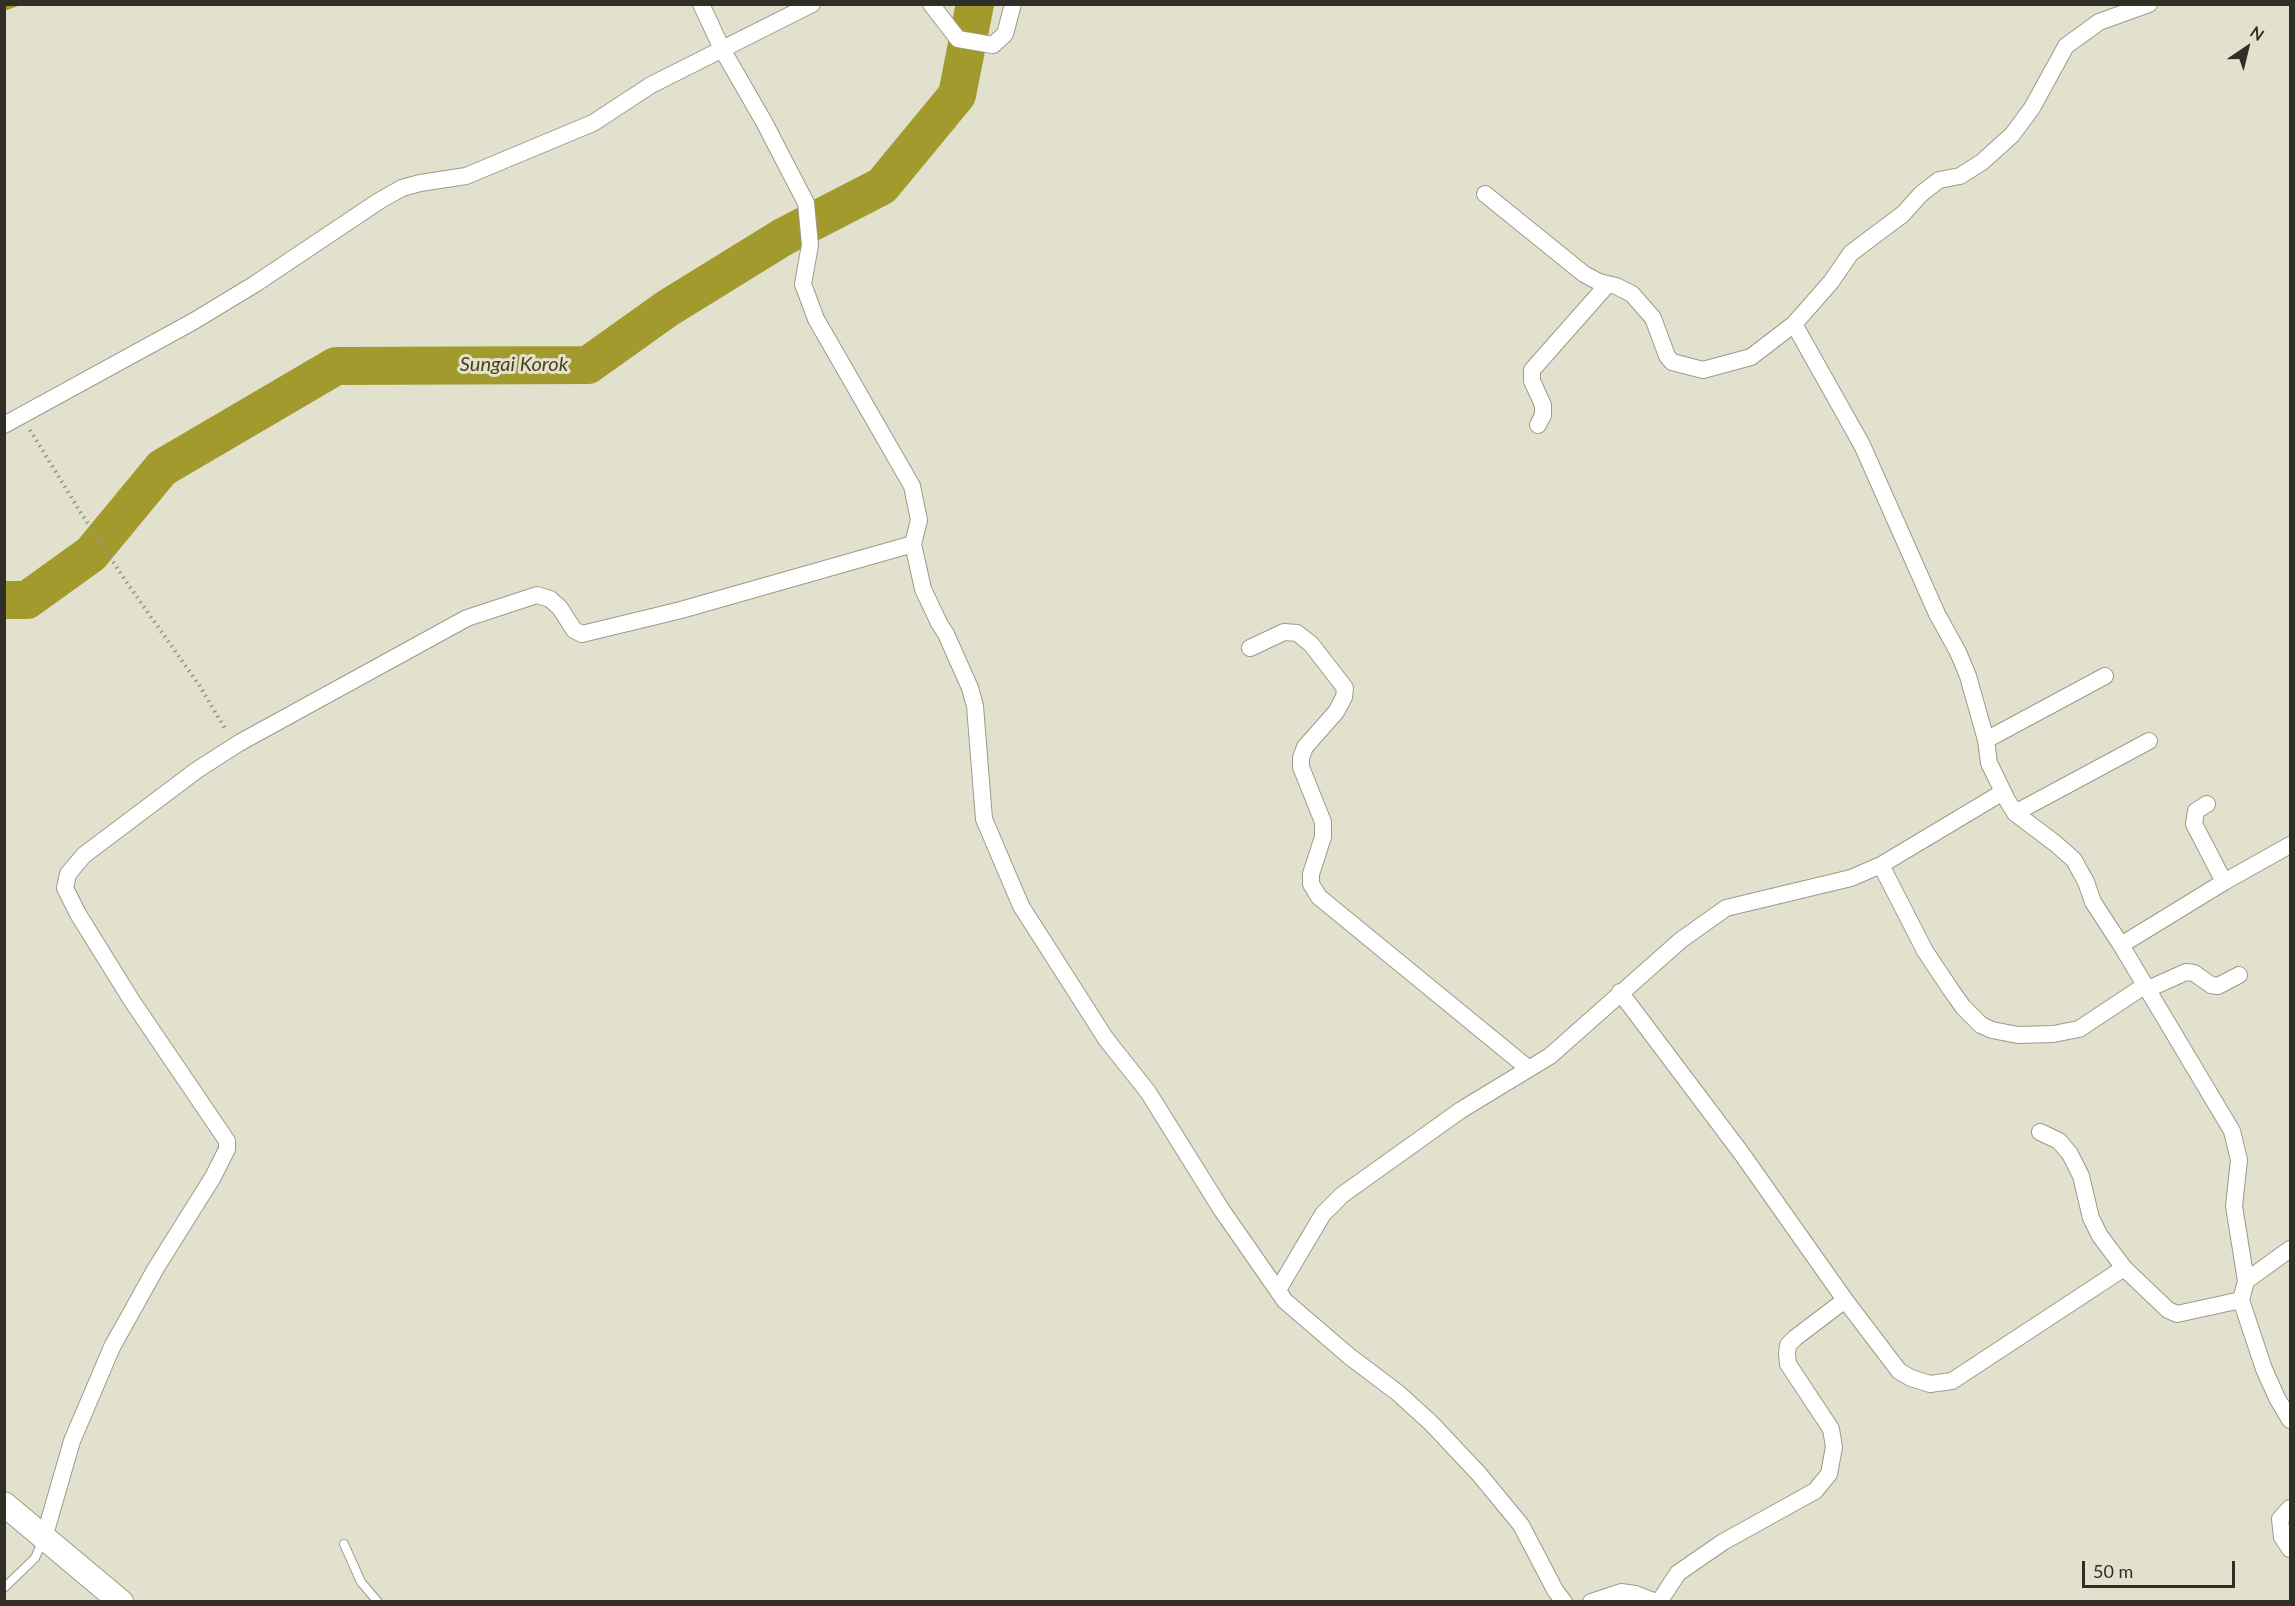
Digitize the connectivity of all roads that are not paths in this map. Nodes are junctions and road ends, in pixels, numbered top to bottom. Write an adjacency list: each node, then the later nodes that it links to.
1 (700, 4): 6 (street)
2 (812, 4): 6 (street)
3 (931, 4): 4 (street)
4 (1013, 4)
5 (2149, 4): 9 (street)
6 (722, 49): 10 (street); 12 (street)
7 (1485, 194): 8 (street)
8 (1608, 284): 9 (street); 11 (street)
9 (1794, 324): 15 (street)
10 (4, 425)
11 (1538, 425)
12 (913, 544): 32 (street); 38 (street)
13 (1250, 648): 27 (street)
14 (2105, 676): 15 (street)
15 (1986, 740): 17 (street)
16 (2149, 741): 19 (street)
17 (2003, 792): 19 (street); 21 (street)
18 (2207, 804): 22 (street)
19 (2015, 813): 23 (street)
20 (2290, 845): 22 (street)
21 (1881, 865): 25 (street); 26 (street)
22 (2224, 882): 23 (street)
23 (2121, 945): 25 (street)
24 (2239, 975): 25 (street)
25 (2145, 988): 31 (street)
26 (1620, 992): 27 (street); 33 (street)
27 (1530, 1068): 32 (street)
28 (2040, 1132): 30 (street)
29 (2290, 1250): 31 (street)
30 (2124, 1268): 33 (street); 34 (street)
31 (2246, 1281): 34 (street)
32 (1278, 1290): 44 (street)
33 (1845, 1300): 46 (street)
34 (2241, 1300): 35 (street)
35 (2290, 1420)
36 (4, 1504): 38 (street)
37 (2290, 1508): 40 (street)
38 (44, 1538): 41 (lane); 42 (street)
39 (344, 1544): 43 (lane)
40 (2290, 1550)
41 (4, 1588)
42 (121, 1602)
43 (378, 1602)
44 (1564, 1602)
45 (1591, 1602): 46 (street)
46 (1658, 1602)

